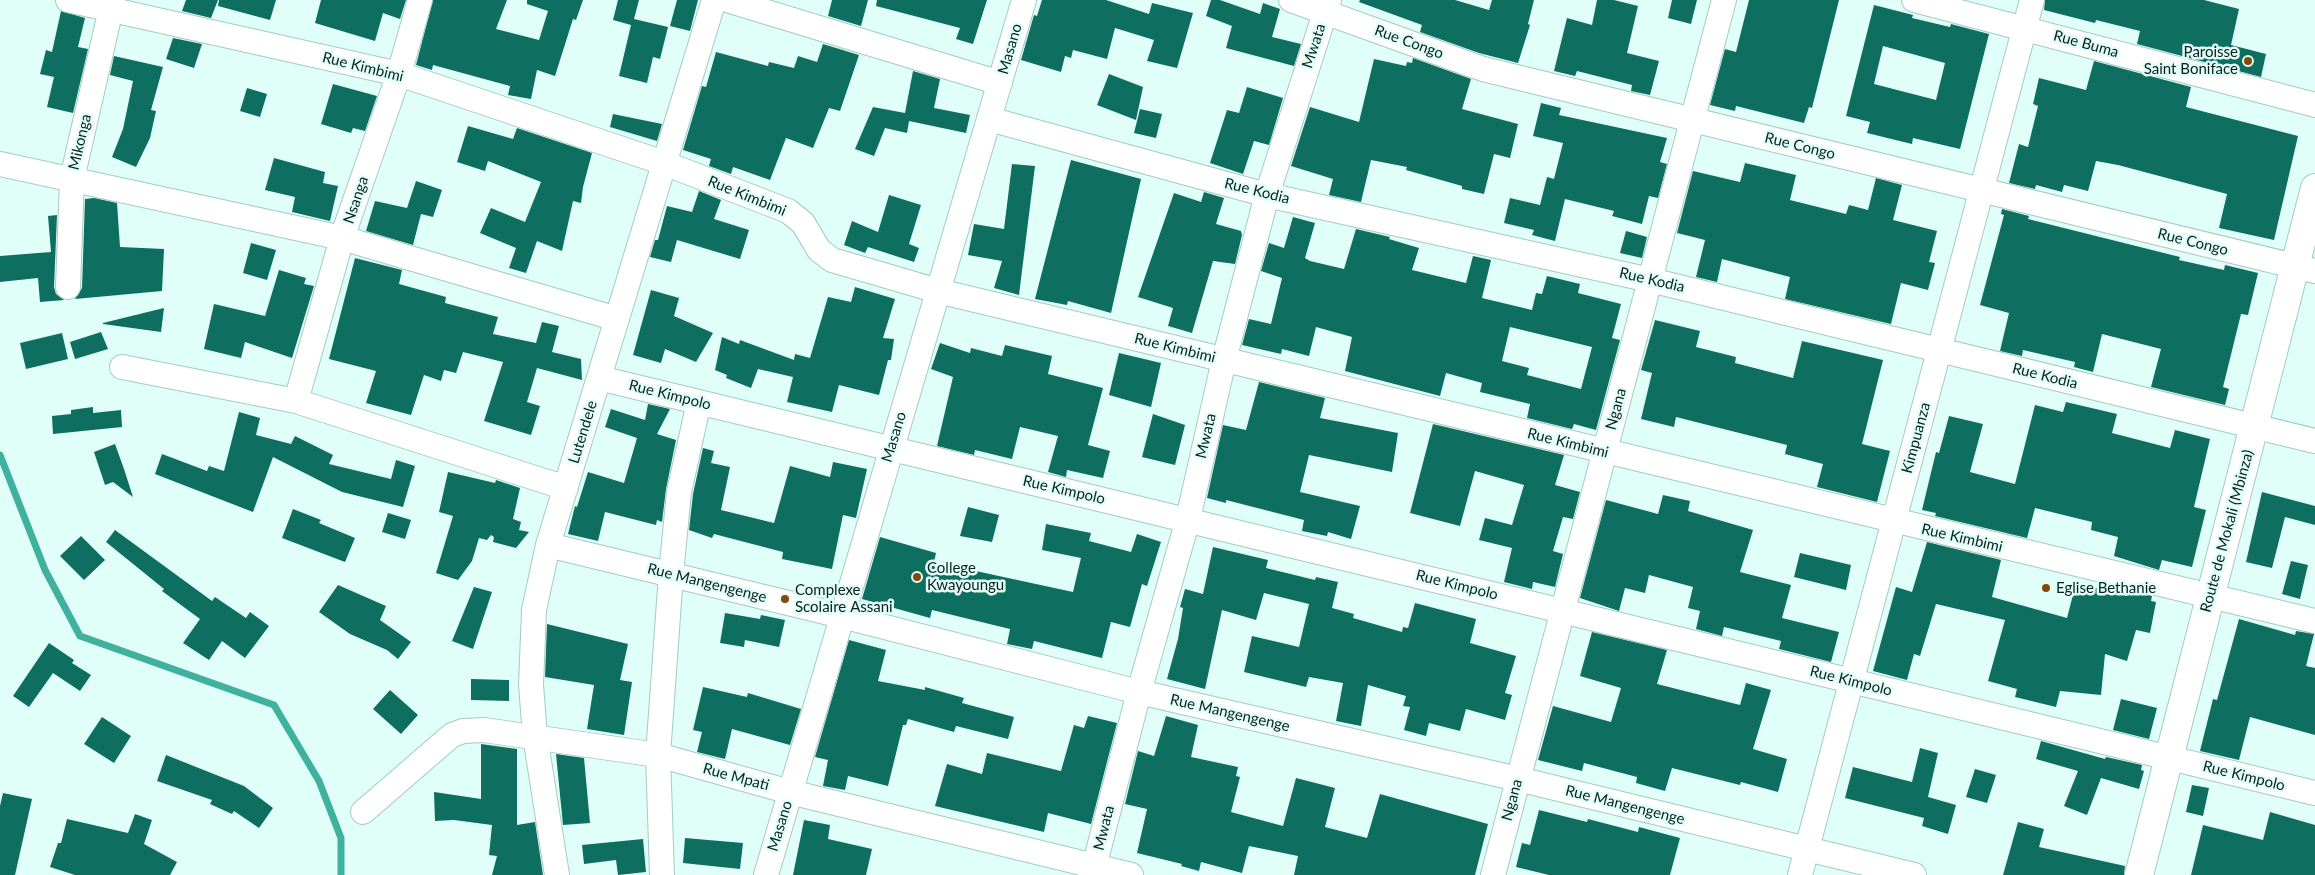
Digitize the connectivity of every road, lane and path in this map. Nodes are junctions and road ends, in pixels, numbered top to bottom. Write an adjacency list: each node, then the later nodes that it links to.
1 (68, 0): 10 (street, Rue Kimbimi)
2 (420, 0): 13 (street, Nsanga)
3 (714, 0): 18 (street, Lutendele)
4 (727, 0): 14 (street)
5 (1024, 0): 14 (street, Masano)
6 (1291, 0): 11 (street, Rue Congo)
7 (1724, 0): 17 (street, Ngana)
8 (1914, 0): 12 (street, Rue Buma)
9 (2032, 0): 12 (street, Kimpuanza)
10 (112, 4): 13 (street, Rue Kimbimi); 20 (street, Mikonga)
11 (1327, 6): 17 (street, Rue Congo); 23 (street, Mwata)
12 (2025, 28): 15 (street, Rue Buma); 22 (street, Kimpuanza)
13 (399, 74): 18 (street, Rue Kimbimi); 24 (street, Nsanga)
14 (1000, 83): 16 (street, Masano)
15 (2315, 105)
16 (989, 119): 23 (street, Rue Kodia); 28 (street, Masano)
17 (1692, 120): 22 (street, Rue Congo); 26 (street, Ngana)
18 (664, 163): 28 (street, Rue Kimbimi); 29 (street, Lutendele)
19 (0, 164): 20 (street)
20 (72, 179): 24 (street); 27 (street, Mikonga)
21 (2315, 188): 25 (street, Route de Mokali (Mbinza))
22 (1982, 190): 25 (street, Rue Congo); 30 (street, Kimpuanza)
23 (1267, 195): 26 (street, Rue Kodia); 31 (street, Mwata)
24 (342, 238): 29 (street); 34 (street, Nsanga)
25 (2305, 269): 36 (street, Route de Mokali (Mbinza))
26 (1650, 280): 30 (street, Rue Kodia); 39 (street, Ngana)
27 (68, 287)
28 (938, 291): 31 (street, Rue Kimbimi); 38 (street, Masano)
29 (617, 319): 33 (street, Lutendele)
30 (1939, 350): 36 (street, Rue Kodia); 42 (street, Kimpuanza)
31 (1224, 360): 39 (street, Rue Kimbimi); 41 (street, Mwata)
32 (122, 367): 34 (street)
33 (599, 378): 35 (street, Rue Kimpolo); 40 (street, Lutendele)
34 (296, 401): 40 (street)
35 (699, 402): 38 (street, Rue Kimpolo); 44 (street)
36 (2254, 426): 37 (street, Rue Kodia); 45 (street, Route de Mokali (Mbinza))
37 (2315, 441)
38 (891, 448): 41 (street, Rue Kimpolo); 47 (street, Masano)
39 (1604, 452): 42 (street, Rue Kimbimi); 46 (street, Ngana)
40 (566, 488): 43 (street, Lutendele)
41 (1188, 520): 46 (street, Rue Kimpolo); 50 (street, Mwata)
42 (1894, 522): 45 (street, Rue Kimbimi); 49 (street, Kimpuanza)
43 (548, 545): 44 (street, Rue Mangengenge); 51 (street, Lutendele)
44 (671, 574): 47 (street, Rue Mangengenge); 52 (street)
45 (2210, 595): 48 (street, Rue Kimbimi); 53 (street, Route de Mokali (Mbinza))
46 (1562, 611): 49 (street, Rue Kimpolo); 54 (street, Ngana)
47 (842, 616): 50 (street, Rue Mangengenge); 55 (street, Masano)
48 (2315, 621)
49 (1852, 681): 53 (street, Rue Kimpolo); 58 (street, Kimpuanza)
50 (1139, 692): 54 (street, Rue Mangengenge); 59 (street, Mwata)
51 (535, 736): 52 (street, Rue Mpati); 57 (street, Rue Mpati); 60 (street, Lutendele)
52 (658, 755): 55 (street, Rue Mpati); 61 (street)
53 (2169, 758): 56 (street, Rue Kimpolo); 67 (street, Route de Mokali (Mbinza))
54 (1518, 779): 58 (street, Rue Mangengenge); 64 (street, Ngana)
55 (790, 792): 59 (street, Rue Mpati); 62 (street, Masano)
56 (2315, 793)
57 (363, 812)
58 (1807, 849): 65 (street, Kimpuanza); 66 (street, Rue Mangengenge)
59 (1094, 870): 63 (street, Rue Mpati)
60 (557, 875)
61 (662, 875)
62 (766, 875)
63 (1131, 875)
64 (1493, 875)
65 (1800, 875)
66 (1914, 875)
67 (2139, 875)

